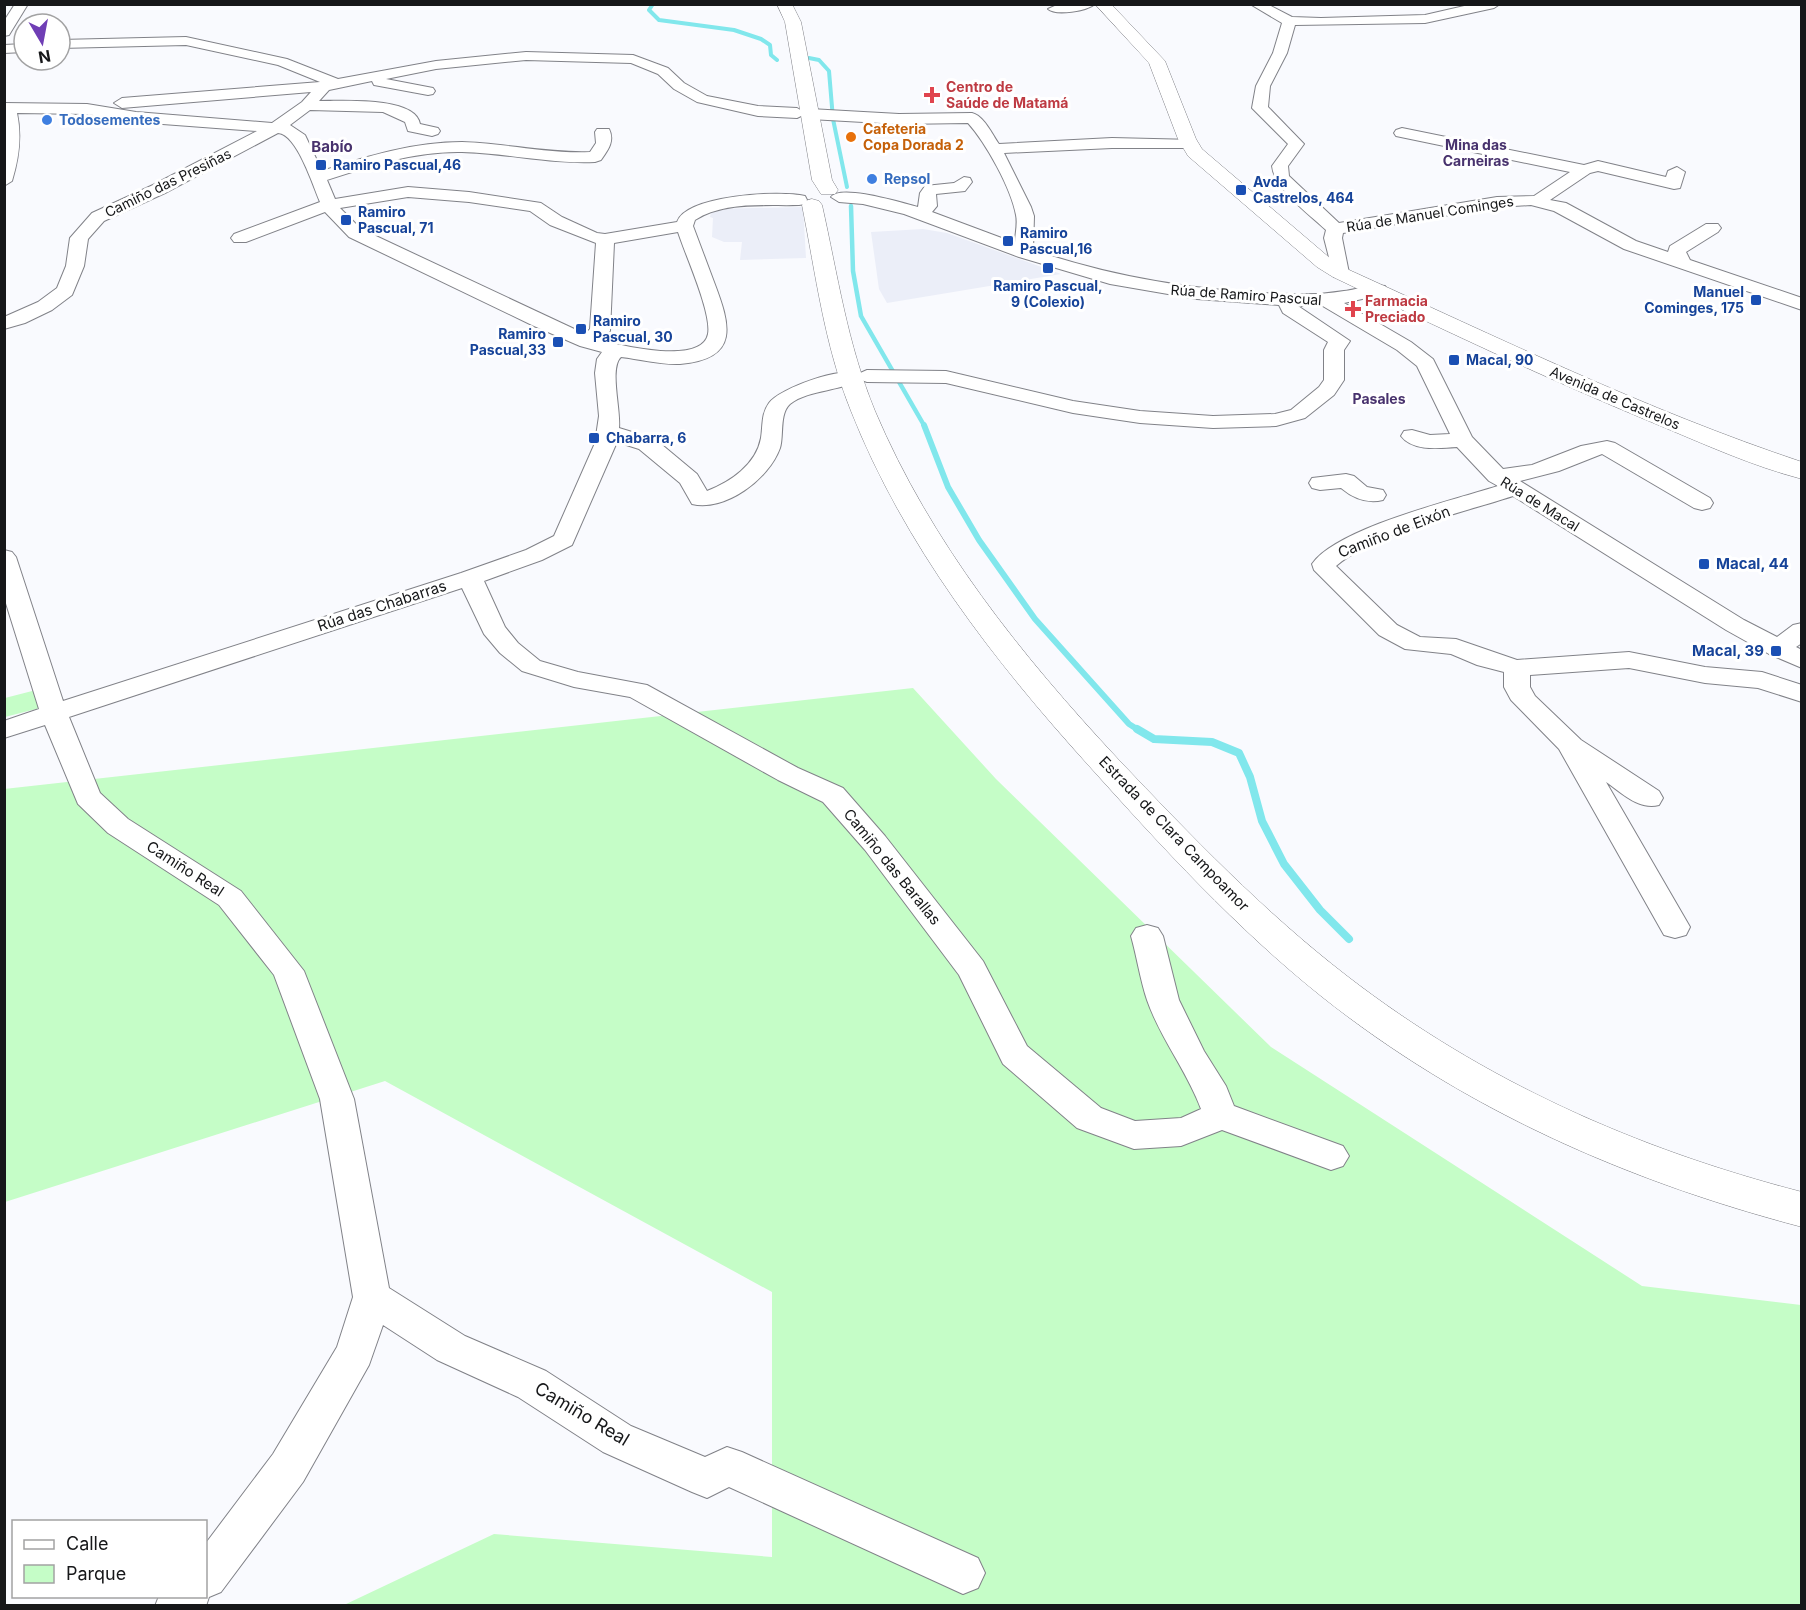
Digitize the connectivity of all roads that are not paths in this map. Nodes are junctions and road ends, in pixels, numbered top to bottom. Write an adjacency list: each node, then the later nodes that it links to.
1 (22, 4): 10 (street)
2 (772, 4): 18 (main road, Estrada de Clara Campoamor)
3 (784, 4): 18 (main road, Estrada de Clara Campoamor)
4 (1089, 4): 8 (street)
5 (1102, 4): 23 (main road, Avenida de Castrelos)
6 (1256, 4): 9 (street)
7 (1494, 4): 9 (street)
8 (1055, 9)
9 (1289, 21): 36 (street)
10 (4, 32)
11 (72, 44): 13 (street)
12 (365, 78): 13 (street); 14 (street); 18 (street)
13 (324, 86): 15 (street, Camiño das Presiñas); 17 (street)
14 (428, 91)
15 (307, 105): 19 (street, Camiño das Presiñas); 20 (street)
16 (7, 108): 17 (street); 28 (street)
17 (87, 110): 19 (street)
18 (818, 114): 24 (street); 30 (main road, Estrada de Clara Campoamor)
19 (277, 127): 27 (street); 46 (street, Camiño das Presiñas)
20 (432, 131)
21 (603, 132): 27 (street)
22 (1402, 133): 25 (street)
23 (1189, 143): 24 (street); 41 (main road, Avenida de Castrelos)
24 (993, 149): 39 (street)
25 (1584, 170): 26 (street); 31 (street)
26 (1677, 172)
27 (318, 178): 32 (street)
28 (4, 181)
29 (964, 182): 33 (street)
30 (819, 198): 33 (street, Rúa de Ramiro Pascual); 34 (street, Rúa de Ramiro Pascual); 51 (main road, Estrada de Clara Campoamor)
31 (1537, 201): 36 (street, Rúa de Manuel Cominges); 40 (street, Rúa de Manuel Cominges)
32 (329, 205): 37 (street); 38 (street); 49 (street)
33 (920, 215): 39 (street, Rúa de Ramiro Pascual)
34 (684, 226): 38 (street); 50 (street)
35 (1712, 228): 40 (street)
36 (1335, 230): 41 (street, Rúa de Manuel Cominges)
37 (240, 238)
38 (605, 239): 49 (street)
39 (1025, 253): 43 (street, Rúa de Ramiro Pascual)
40 (1683, 263): 45 (street, Rúa de Manuel Cominges)
41 (1340, 273): 42 (main road, Avenida de Castrelos)
42 (1378, 290): 44 (street, Rúa de Ramiro Pascual); 55 (main road, Avenida de Castrelos)
43 (1287, 300): 44 (street, Rúa de Ramiro Pascual); 48 (street)
44 (1326, 300): 47 (street, Rúa de Macal)
45 (1802, 304)
46 (4, 323)
47 (1389, 338): 48 (street); 54 (street, Rúa de Macal)
48 (1340, 341): 51 (street)
49 (587, 342): 50 (street)
50 (616, 350): 52 (street, Rúa das Chabarras)
51 (867, 376): 52 (street); 75 (main road, Estrada de Clara Campoamor); 76 (main road, Estrada de Clara Campoamor)
52 (608, 432): 61 (street, Rúa das Chabarras)
53 (1412, 436): 54 (street)
54 (1463, 440): 56 (street, Rúa de Macal)
55 (1802, 471)
56 (1506, 482): 59 (street); 63 (street, Rúa de Macal); 65 (street, Camiño de Eixón)
57 (1320, 483): 58 (street)
58 (1375, 495)
59 (1702, 503)
60 (4, 557): 67 (street, Camiño Real)
61 (470, 578): 67 (street, Rúa das Chabarras); 73 (street, Camiño das Barallas)
62 (1802, 630): 63 (street)
63 (1778, 649): 64 (street, Rúa de Macal)
64 (1802, 660)
65 (1517, 668): 66 (street); 69 (street)
66 (1802, 693)
67 (54, 713): 68 (street, Rúa das Chabarras); 77 (street, Camiño Real)
68 (4, 730)
69 (1570, 744): 70 (street); 71 (street)
70 (1649, 798)
71 (1675, 927)
72 (1147, 936): 73 (street)
73 (1220, 1115): 74 (street)
74 (1331, 1156)
75 (1802, 1187)
76 (1802, 1210)
77 (372, 1297): 78 (street, Camiño Real); 79 (street, Camiño Real)
78 (963, 1573)
79 (207, 1576)

